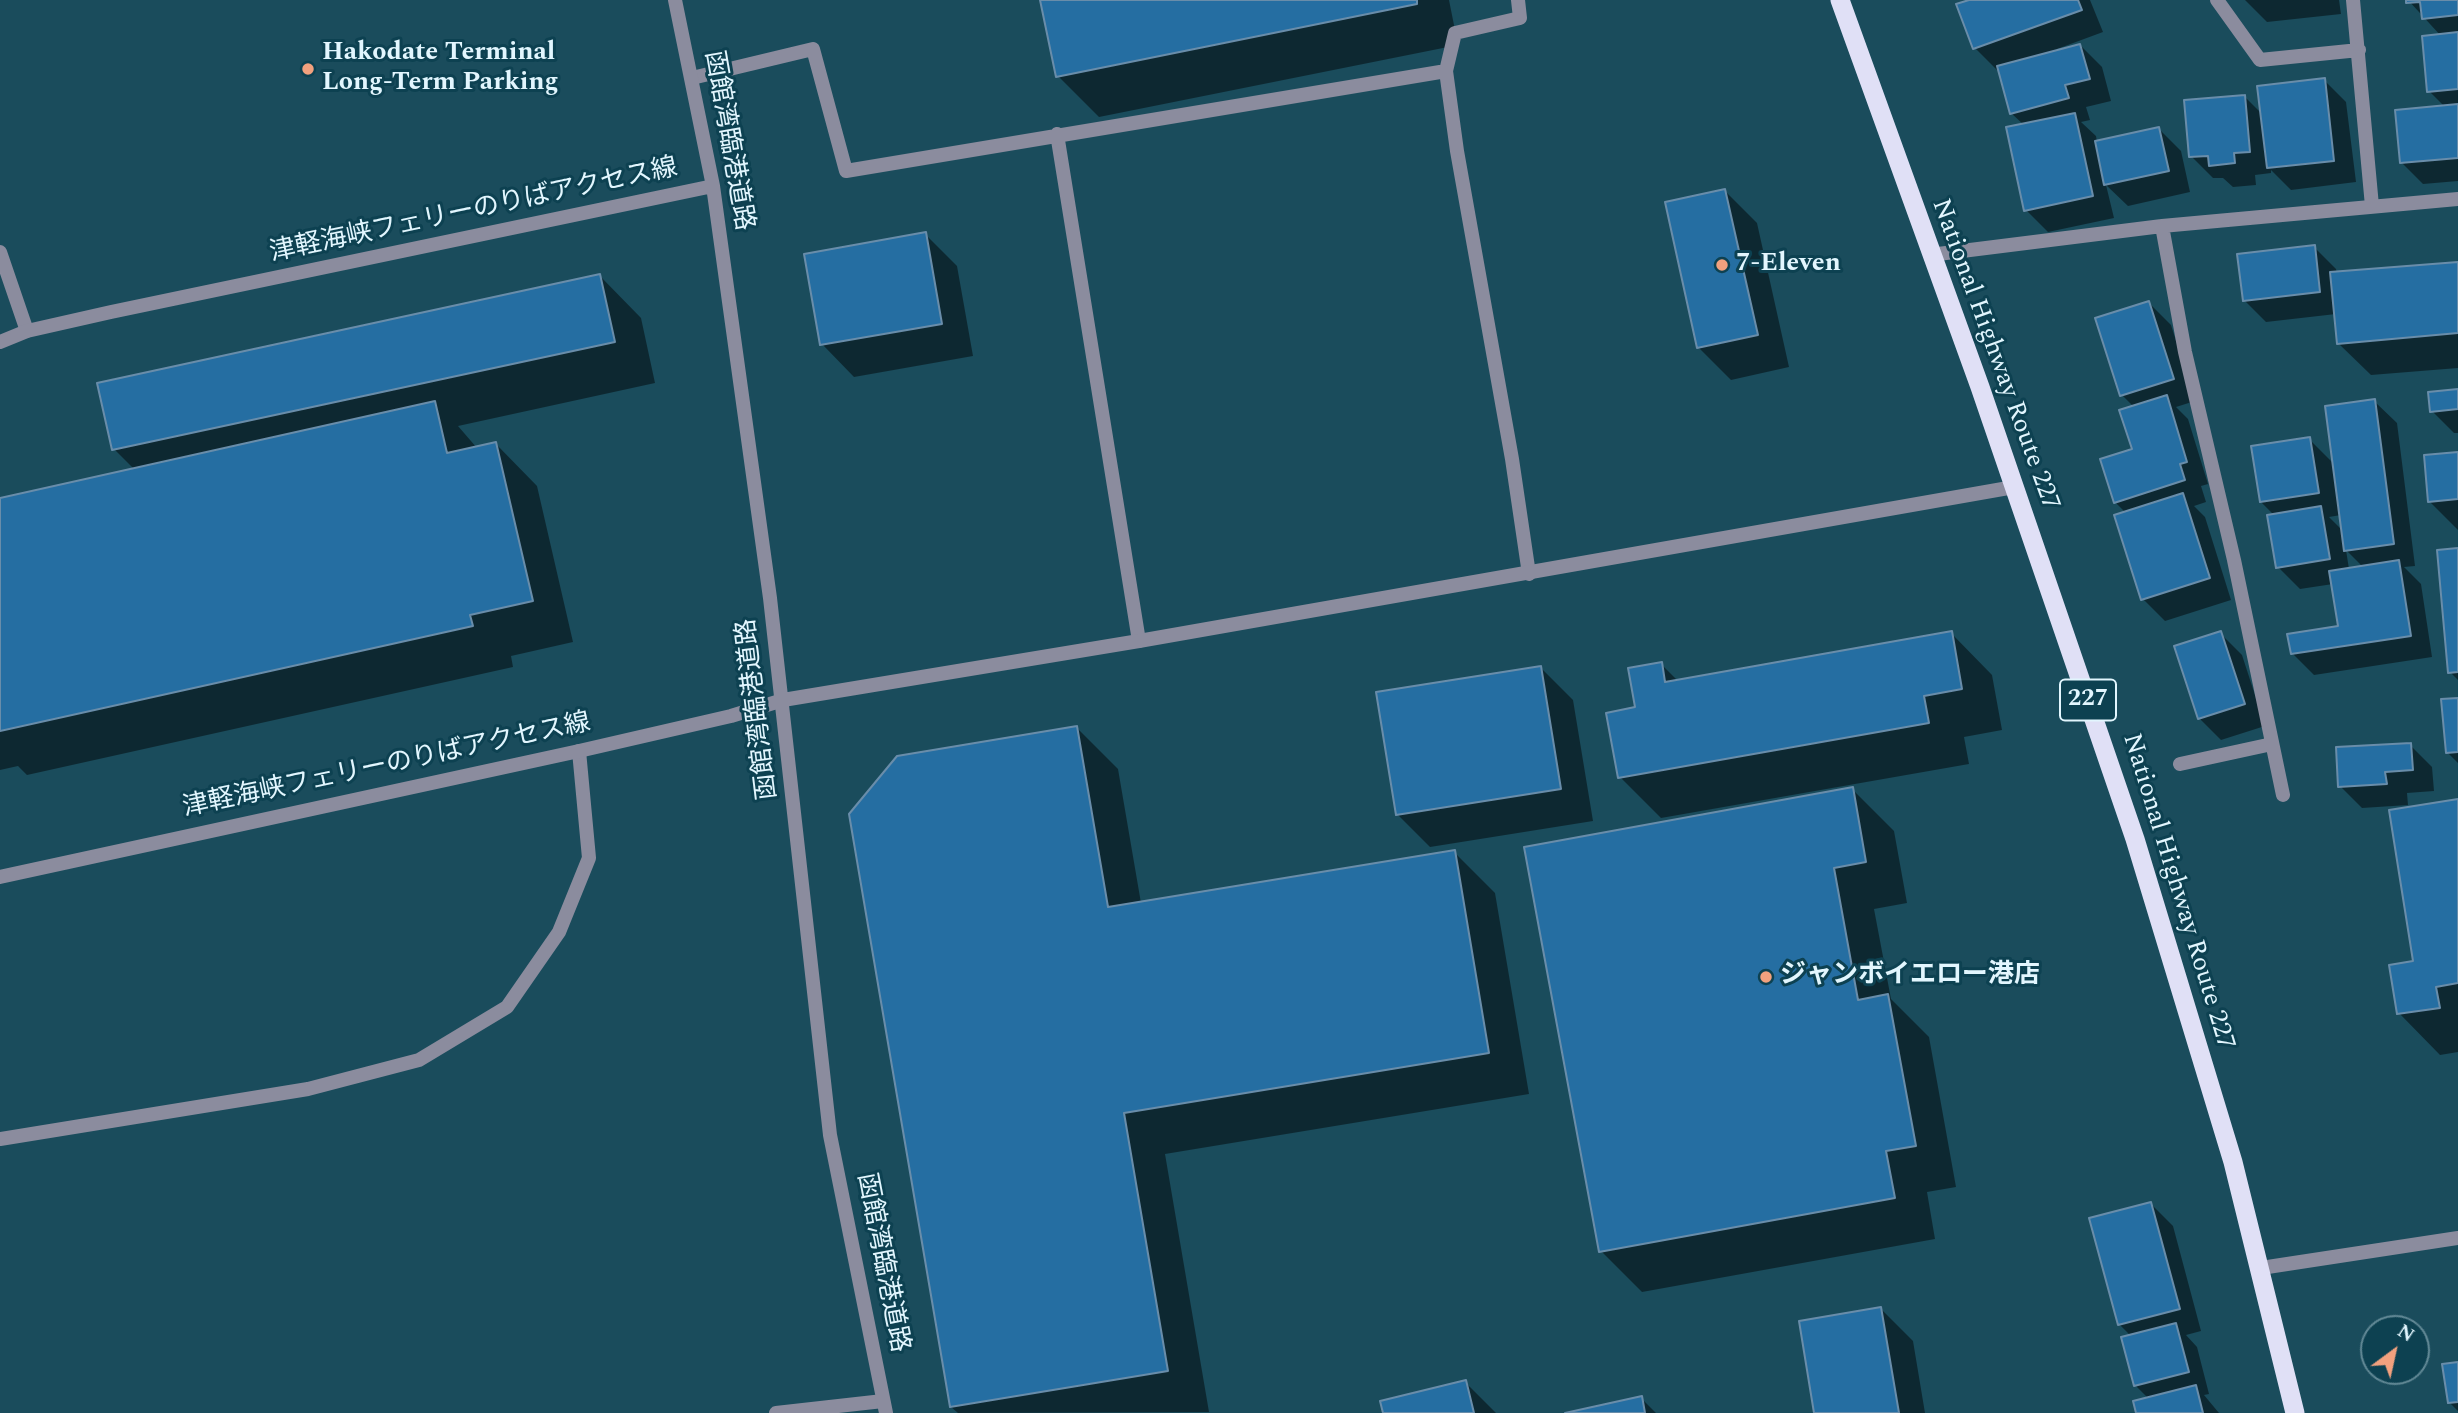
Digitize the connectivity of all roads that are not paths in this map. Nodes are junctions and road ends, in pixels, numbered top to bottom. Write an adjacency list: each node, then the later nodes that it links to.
1 (675, 0): 8 (street, 函館湾臨港道路)
2 (1518, 0): 7 (street)
3 (1840, 0): 15 (highway, National Highway Route 227 / 227)
4 (2217, 0): 6 (street)
5 (2353, 0): 6 (street)
6 (2359, 50): 12 (street)
7 (1446, 71): 9 (street); 19 (street)
8 (692, 78): 9 (street); 10 (street, 函館湾臨港道路)
9 (1057, 134): 20 (street)
10 (713, 186): 16 (street, 津軽海峡フェリーのりばアクセス線); 21 (street, 函館湾臨港道路)
11 (2458, 199): 12 (street)
12 (2372, 206): 13 (street)
13 (2162, 226): 15 (street); 22 (street)
14 (0, 252): 16 (street)
15 (1930, 255): 18 (highway, National Highway Route 227 / 227)
16 (27, 331): 17 (street, 津軽海峡フェリーのりばアクセス線)
17 (0, 342)
18 (2014, 487): 19 (street, 津軽海峡フェリーのりばアクセス線); 29 (highway, National Highway Route 227 / 227)
19 (1529, 573): 20 (street, 津軽海峡フェリーのりばアクセス線)
20 (1139, 641): 21 (street, 津軽海峡フェリーのりばアクセス線)
21 (783, 700): 23 (street, 津軽海峡フェリーのりばアクセス線); 30 (street, 函館湾臨港道路)
22 (2272, 744): 24 (street); 25 (street)
23 (579, 751): 26 (street, 津軽海峡フェリーのりばアクセス線); 27 (street)
24 (2180, 764)
25 (2283, 795)
26 (0, 877)
27 (0, 1139)
28 (2458, 1238): 29 (street)
29 (2261, 1268): 32 (highway, National Highway Route 227 / 227)
30 (885, 1407): 31 (street)
31 (776, 1413)
32 (2295, 1413)

